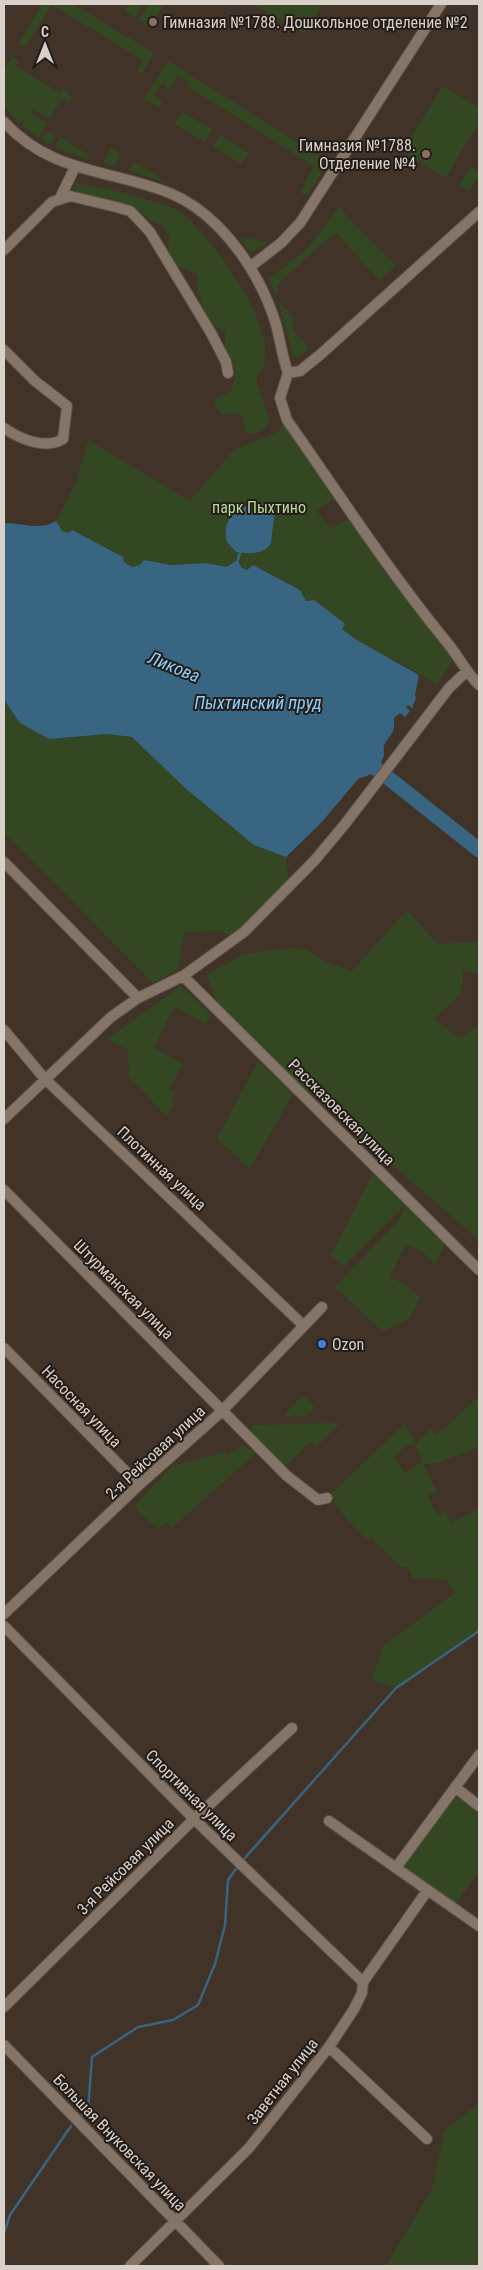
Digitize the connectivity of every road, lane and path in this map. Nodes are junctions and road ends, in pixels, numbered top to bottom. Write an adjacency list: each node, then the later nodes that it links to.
1 (441, 4): 7 (street)
2 (4, 122): 3 (street)
3 (75, 167): 4 (street); 7 (street)
4 (60, 198): 6 (street); 9 (street)
5 (479, 212): 10 (street)
6 (4, 250)
7 (250, 267): 10 (street)
8 (4, 350): 11 (street)
9 (228, 373)
10 (288, 373): 12 (street)
11 (4, 428)
12 (466, 672): 13 (street); 15 (street)
13 (479, 685)
14 (4, 862): 16 (street)
15 (183, 976): 16 (street); 21 (street, Рассказовская улица)
16 (138, 998): 18 (street)
17 (4, 1030): 18 (street, Плотинная улица)
18 (44, 1078): 19 (street); 23 (street, Плотинная улица)
19 (4, 1119)
20 (4, 1190): 25 (street, Штурманская улица)
21 (479, 1270)
22 (322, 1307): 23 (street, 2-я Рейсовая улица)
23 (303, 1325): 25 (street, 2-я Рейсовая улица)
24 (4, 1348): 26 (street, Насосная улица)
25 (223, 1410): 26 (street, 2-я Рейсовая улица); 27 (street, Штурманская улица)
26 (139, 1485): 28 (street, 2-я Рейсовая улица)
27 (327, 1498)
28 (4, 1614)
29 (4, 1626): 34 (street, Спортивная улица)
30 (292, 1728): 34 (street, 3-я Рейсовая улица)
31 (479, 1755): 32 (street)
32 (455, 1788): 33 (street); 36 (street)
33 (479, 1806)
34 (194, 1819): 39 (street, Спортивная улица); 40 (street, 3-я Рейсовая улица)
35 (329, 1820): 36 (street)
36 (399, 1870): 37 (street)
37 (427, 1891): 38 (street); 39 (street, Заветная улица)
38 (479, 1926)
39 (363, 1982): 42 (street, Заветная улица)
40 (4, 2007)
41 (4, 2044): 44 (street, Большая Внуковская улица)
42 (329, 2047): 43 (street); 44 (street, Заветная улица)
43 (427, 2139)
44 (175, 2221): 45 (street, Большая Внуковская улица); 46 (street, Заветная улица)
45 (217, 2264)
46 (130, 2266)

